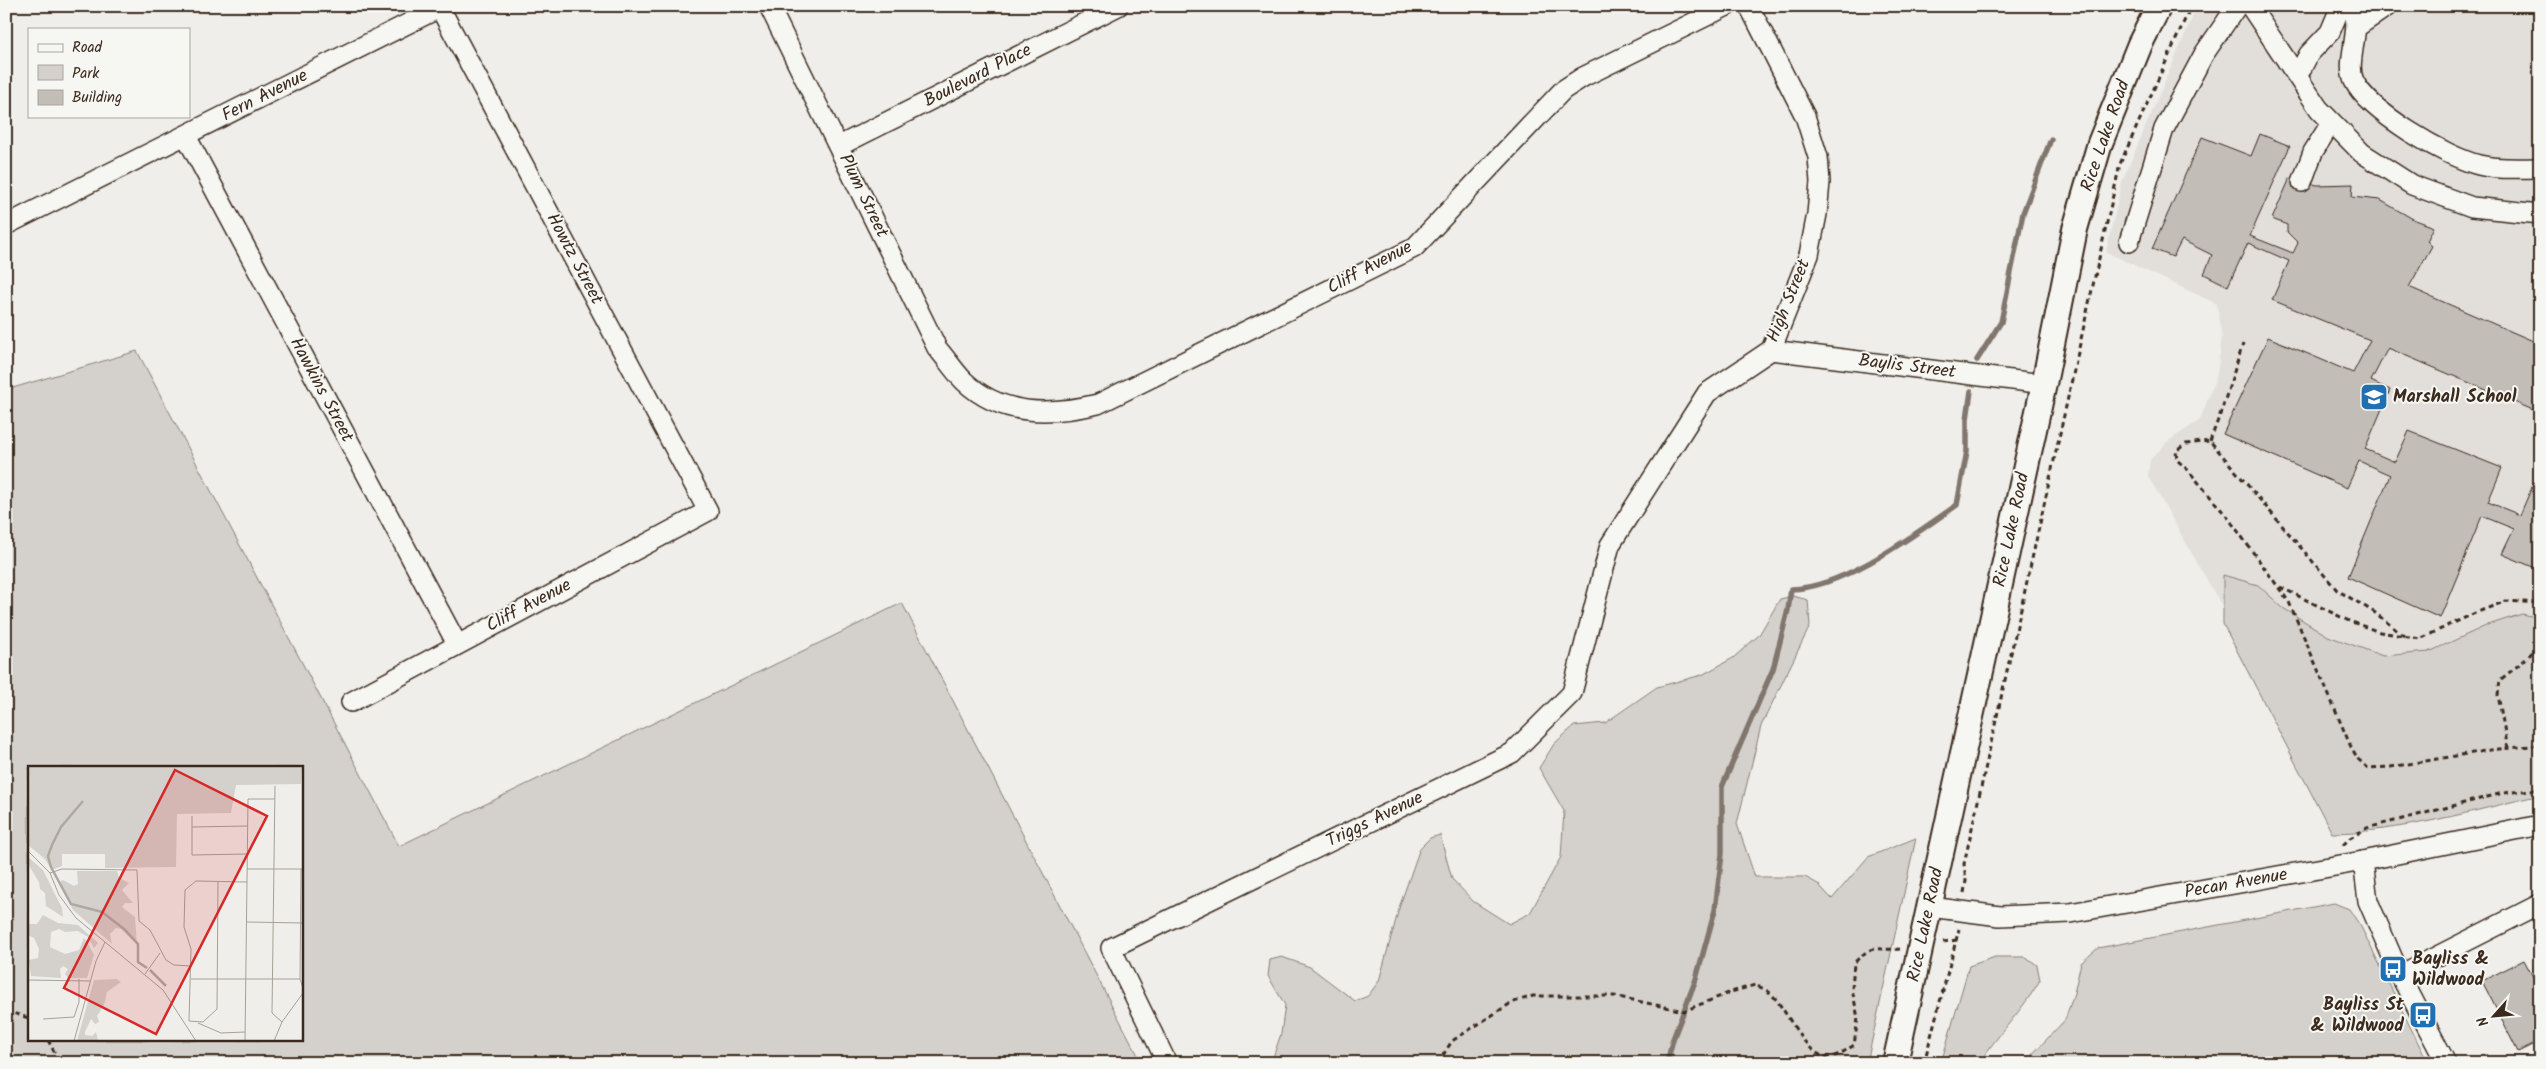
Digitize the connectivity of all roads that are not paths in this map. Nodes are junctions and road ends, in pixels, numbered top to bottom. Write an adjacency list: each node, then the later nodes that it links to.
1 (769, 6): 16 (street, Plum Street)
2 (1118, 6): 16 (street, Boulevard Place)
3 (1727, 6): 23 (street, Cliff Avenue)
4 (1749, 6): 22 (street, High Street)
5 (2160, 6): 24 (main road, Rice Lake Road)
6 (2237, 6): 21 (street)
7 (2250, 6): 13 (street)
8 (2341, 6): 13 (street)
9 (2353, 6): 12 (street)
10 (2388, 6): 12 (street)
11 (441, 7): 15 (street, Fern Avenue); 25 (street, Howtz Street)
12 (2358, 27): 17 (street)
13 (2298, 75): 14 (street)
14 (2331, 122): 18 (street); 19 (street)
15 (186, 136): 20 (street, Fern Avenue); 27 (street, Hawkins Street)
16 (839, 146): 23 (street, Plum Street)
17 (2540, 168)
18 (2302, 182)
19 (2540, 214)
20 (6, 225)
21 (2129, 242)
22 (1770, 350): 24 (street, Baylis Street); 26 (street, High Street)
23 (964, 380)
24 (2044, 384): 32 (main road, Rice Lake Road)
25 (708, 511): 27 (street, Cliff Avenue)
26 (1585, 638): 34 (street, Triggs Avenue)
27 (457, 644): 28 (street, Cliff Avenue)
28 (351, 702)
29 (2540, 825): 30 (street, Pecan Avenue)
30 (2363, 862): 32 (street, Pecan Avenue); 33 (street)
31 (2540, 904): 33 (street)
32 (1930, 907): 35 (main road, Rice Lake Road)
33 (2400, 975): 36 (street)
34 (1167, 1063)
35 (1895, 1063)
36 (2446, 1063)

